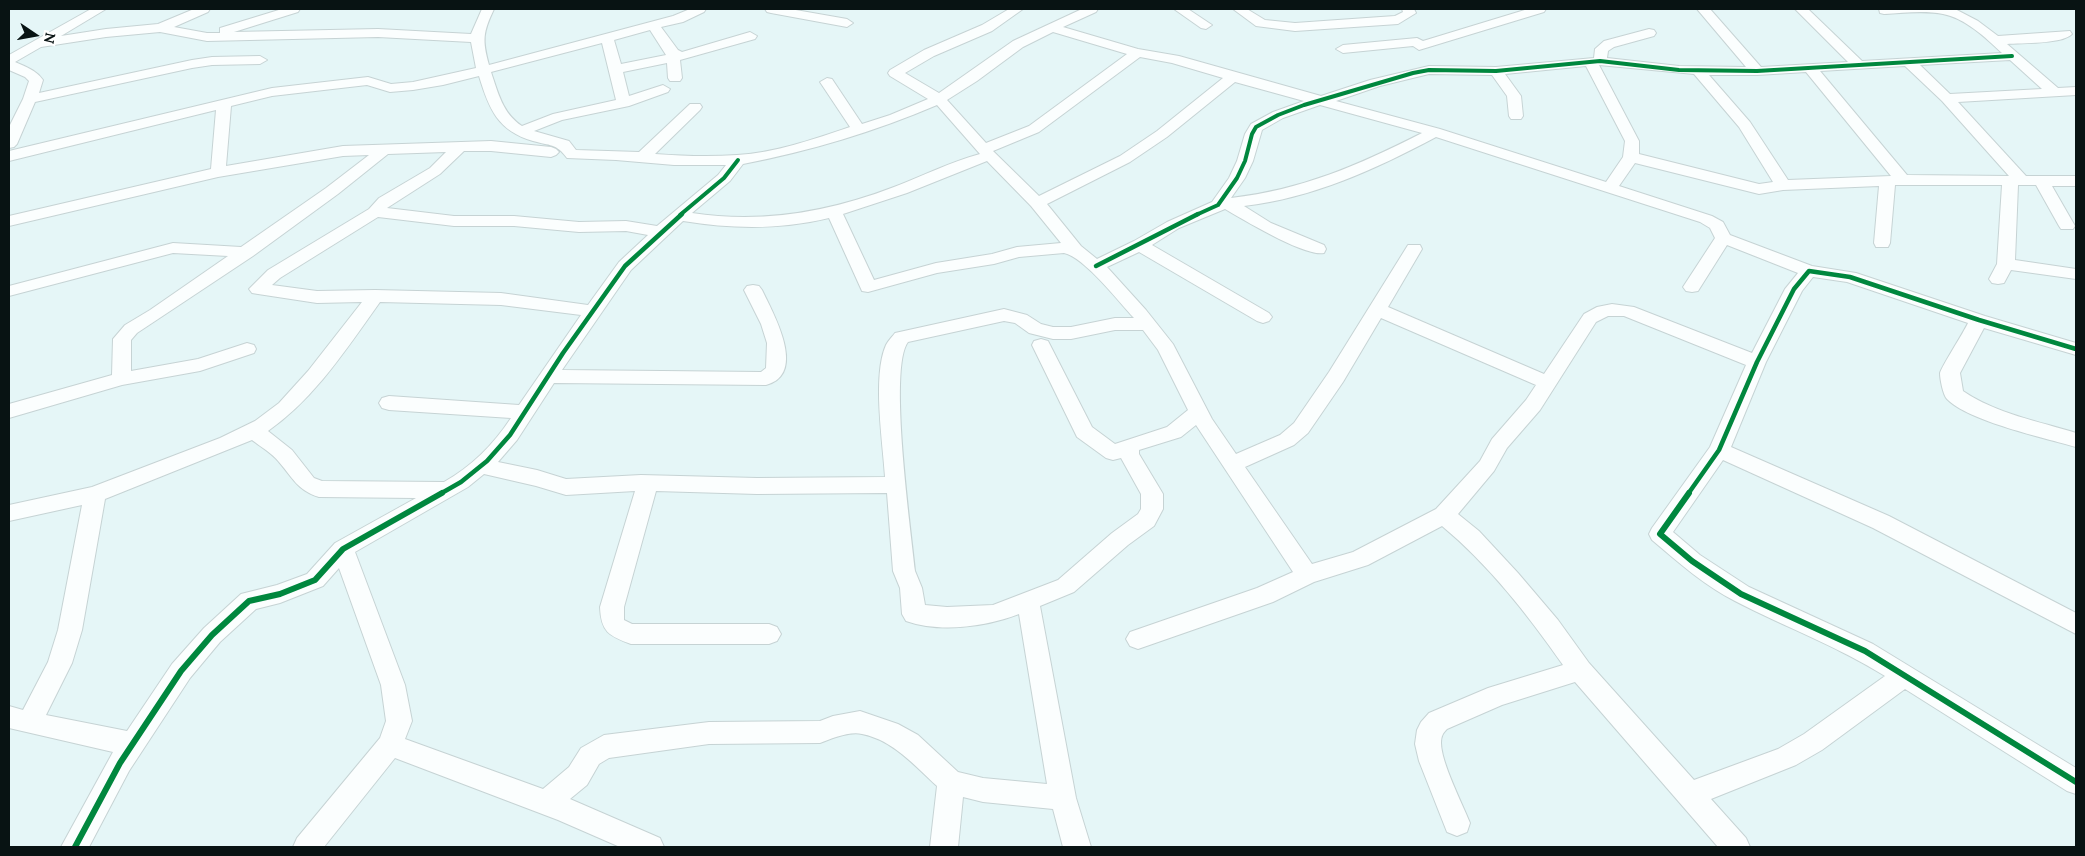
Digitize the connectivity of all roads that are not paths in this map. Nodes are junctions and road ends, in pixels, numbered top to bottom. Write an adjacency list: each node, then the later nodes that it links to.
1 (81, 9): 32 (street)
2 (100, 9): 30 (street)
3 (204, 9): 21 (street)
4 (294, 9): 26 (street)
5 (488, 9): 27 (street)
6 (700, 9): 20 (street)
7 (771, 9): 18 (street)
8 (1017, 9): 58 (street)
9 (1092, 9): 22 (street)
10 (1180, 9): 19 (street)
11 (1240, 9): 17 (street)
12 (1408, 9): 17 (street)
13 (1540, 9): 31 (street)
14 (1703, 9): 49 (street)
15 (1801, 9): 42 (street)
16 (1884, 10): 29 (street)
17 (1398, 20): 31 (street)
18 (847, 22)
19 (1206, 25)
20 (653, 26): 28 (street); 35 (street)
21 (160, 28): 26 (street); 30 (street)
22 (1052, 28): 34 (street); 58 (street)
23 (1649, 33): 39 (street)
24 (2065, 34): 29 (street)
25 (750, 36): 35 (street)
26 (207, 37): 27 (street)
27 (477, 38): 46 (street)
28 (607, 38): 44 (street); 46 (street)
29 (1994, 40): 36 (street)
30 (38, 44): 37 (street)
31 (1418, 44): 33 (street); 45 (street)
32 (9, 48)
33 (1343, 49)
34 (1137, 53): 50 (street); 70 (street)
35 (676, 56): 44 (street); 51 (street)
36 (2012, 56): 40 (street); 55 (street)
37 (9, 60)
38 (260, 60): 57 (street)
39 (1596, 62): 47 (street); 48 (street); 74 (street)
40 (1908, 62): 42 (street); 56 (street)
41 (9, 65): 57 (street)
42 (1859, 65): 43 (street)
43 (1810, 68): 49 (street); 77 (street)
44 (615, 69): 61 (street)
45 (1429, 70): 47 (street); 59 (street)
46 (485, 71): 60 (street); 65 (street)
47 (1496, 71): 63 (street)
48 (1699, 71): 49 (street); 81 (street)
49 (1757, 71)
50 (1233, 77): 59 (street); 83 (street)
51 (675, 78)
52 (827, 82): 64 (street)
53 (663, 90): 61 (street)
54 (2076, 91): 55 (street)
55 (2054, 92): 56 (street)
56 (1947, 98): 80 (street)
57 (30, 99): 67 (street)
58 (939, 99): 64 (street); 70 (street)
59 (1324, 100): 66 (street); 84 (street)
60 (224, 103): 72 (street); 76 (street)
61 (624, 103): 65 (street)
62 (695, 106): 73 (street)
63 (1516, 116)
64 (859, 130): 75 (street)
65 (522, 131): 71 (street)
66 (1435, 132): 82 (street); 84 (street)
67 (9, 144)
68 (459, 148): 69 (street); 71 (street); 86 (street)
69 (384, 150): 76 (street); 97 (street)
70 (987, 153): 83 (street); 85 (street)
71 (572, 155): 73 (street)
72 (9, 156)
73 (642, 158): 75 (street)
74 (1630, 158): 81 (street); 82 (street)
75 (738, 160): 87 (street)
76 (218, 172): 88 (street)
77 (1895, 180): 80 (street); 81 (street); 92 (street)
78 (2042, 181): 79 (street); 80 (street); 89 (street)
79 (2076, 181)
80 (2016, 182): 100 (street)
81 (1783, 186)
82 (1609, 189): 91 (street)
83 (1037, 203): 96 (street)
84 (1224, 204): 93 (street); 94 (street)
85 (834, 211): 87 (street); 96 (street)
86 (375, 212): 90 (street); 104 (street)
87 (680, 216): 90 (street)
88 (9, 222)
89 (2067, 226)
90 (660, 232): 106 (street)
91 (1723, 238): 99 (street); 101 (street)
92 (1882, 242)
93 (1140, 245): 98 (street); 107 (street)
94 (1318, 249)
95 (1414, 249): 105 (street)
96 (1075, 250): 98 (street)
97 (247, 252): 103 (street); 115 (street)
98 (1096, 266): 109 (street)
99 (1809, 271): 108 (street); 113 (street)
100 (2076, 274)
101 (1692, 287)
102 (753, 290): 114 (street)
103 (9, 291)
104 (375, 296): 106 (street); 121 (street)
105 (1378, 309): 116 (street); 125 (street)
106 (593, 311): 114 (street)
107 (1263, 317)
108 (1979, 320): 112 (street); 122 (street)
109 (1148, 324): 120 (street); 128 (street)
110 (1041, 345): 123 (street)
111 (247, 349): 115 (street)
112 (2076, 349)
113 (1757, 362): 116 (street); 124 (street)
114 (549, 376): 119 (street)
115 (121, 379): 118 (street)
116 (1548, 383): 132 (street)
117 (388, 403): 119 (street)
118 (9, 411)
119 (526, 412): 126 (street)
120 (1199, 412): 123 (street); 125 (street)
121 (253, 430): 129 (street); 130 (street)
122 (2076, 440)
123 (1128, 446): 135 (street)
124 (1720, 450): 136 (street); 140 (street)
125 (1233, 464): 134 (street)
126 (481, 466): 127 (street); 129 (street)
127 (648, 483): 128 (street); 137 (street)
128 (896, 485): 135 (street)
129 (446, 490): 133 (street)
130 (95, 494): 131 (street); 141 (street)
131 (9, 513)
132 (1444, 515): 134 (street); 139 (street)
133 (343, 549): 142 (street); 143 (street)
134 (1307, 575): 138 (street)
135 (1028, 601): 147 (street)
136 (2076, 624)
137 (769, 634)
138 (1138, 639)
139 (1580, 670): 146 (street); 149 (street)
140 (1904, 676): 145 (street); 146 (street)
141 (19, 719): 142 (street)
142 (133, 744): 150 (street)
143 (390, 744): 148 (street); 151 (street)
144 (952, 782): 147 (street); 148 (street); 153 (street)
145 (2076, 782)
146 (1691, 794): 155 (street)
147 (1063, 798): 154 (street)
148 (546, 803): 152 (street)
149 (1457, 823)
150 (75, 847)
151 (307, 847)
152 (650, 847)
153 (944, 847)
154 (1077, 847)
155 (1736, 847)

